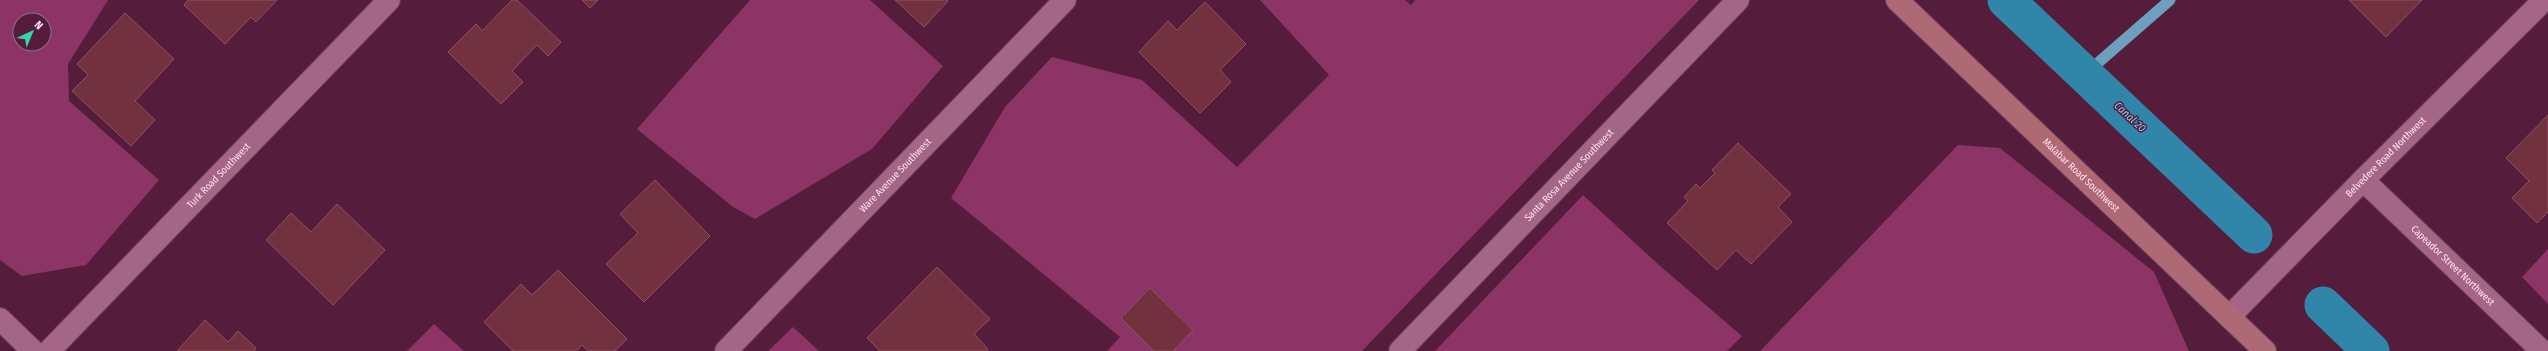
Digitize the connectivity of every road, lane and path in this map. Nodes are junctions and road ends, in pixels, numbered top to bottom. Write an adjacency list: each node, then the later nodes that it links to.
1 (389, 0): 10 (street, Turk Road Southwest)
2 (1065, 0): 11 (street, Ware Avenue Southwest)
3 (1738, 0): 12 (street, Santa Rosa Avenue Southwest)
4 (1897, 0): 7 (main road, Malabar Road Southwest)
5 (2544, 0): 6 (street, Belvedere Road Northwest)
6 (2363, 180): 7 (street, Belvedere Road Northwest); 14 (street, Capeador Street Northwest)
7 (2229, 317): 13 (main road, Malabar Road Southwest)
8 (0, 319): 9 (street)
9 (33, 351)
10 (49, 351)
11 (726, 351)
12 (1400, 351)
13 (2265, 351)
14 (2542, 351)

